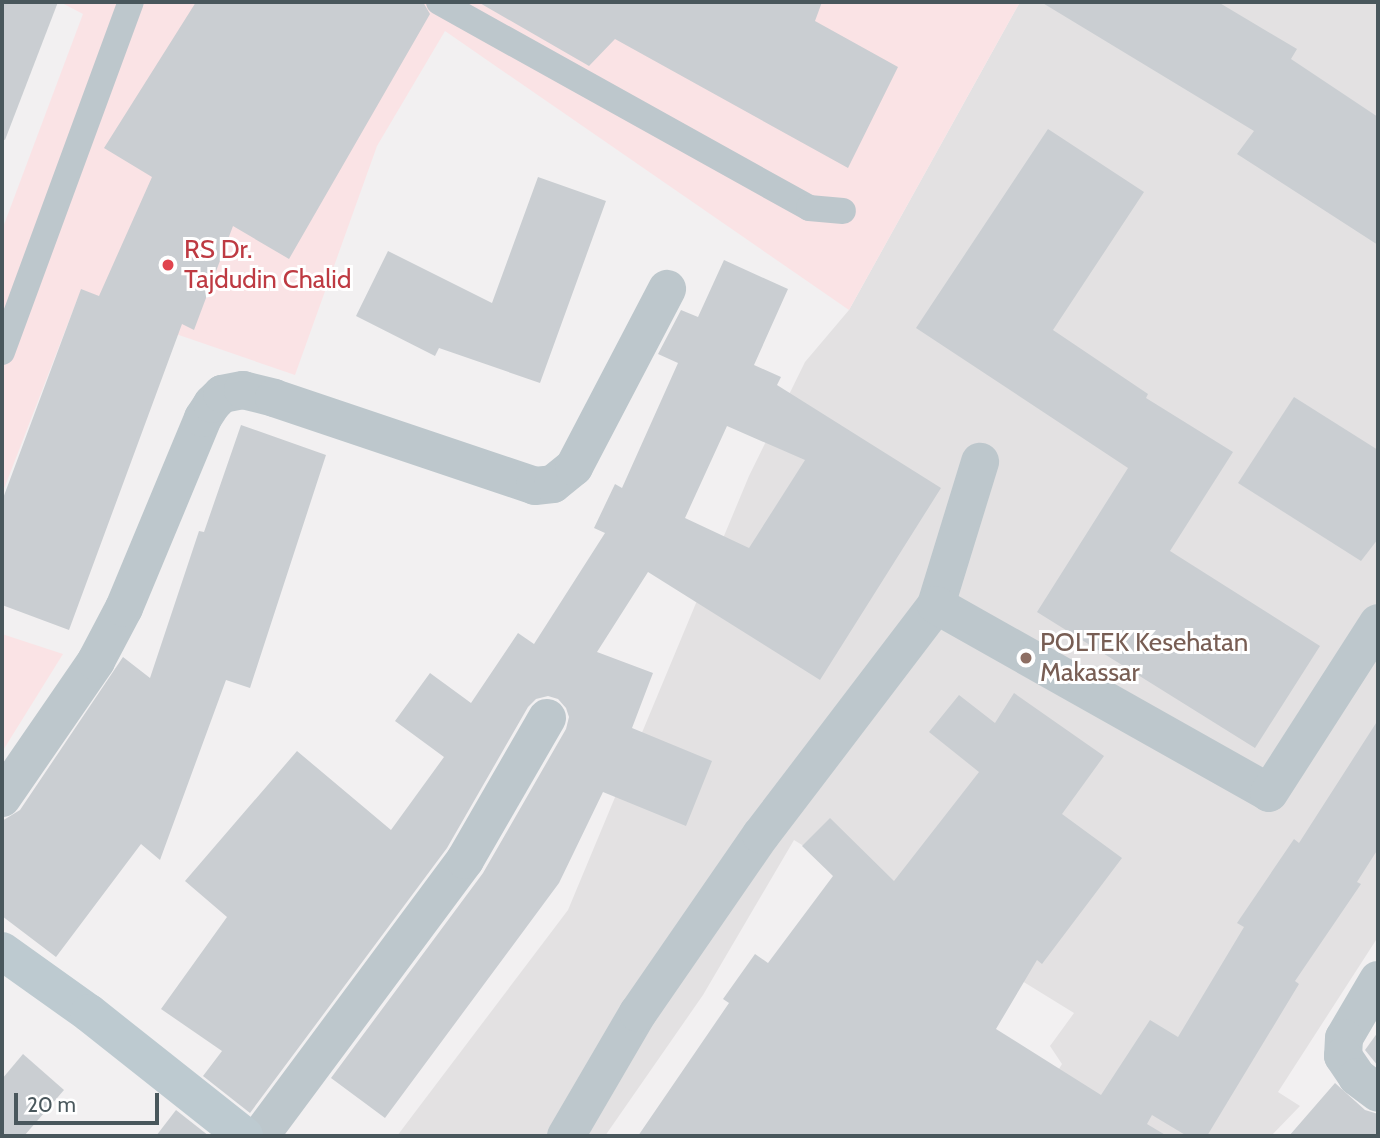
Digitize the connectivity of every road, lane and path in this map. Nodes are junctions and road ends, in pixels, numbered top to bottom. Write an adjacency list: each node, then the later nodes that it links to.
1 (131, 2): 5 (lane)
2 (439, 2): 3 (lane)
3 (843, 211)
4 (667, 289): 10 (street)
5 (2, 352)
6 (980, 463): 7 (street)
7 (936, 605): 8 (street); 16 (street)
8 (1378, 623)
9 (547, 718): 15 (street)
10 (2, 798)
11 (2, 951): 14 (main road)
12 (1378, 980): 13 (street)
13 (1378, 1093)
14 (244, 1136)
15 (260, 1136)
16 (566, 1136)

